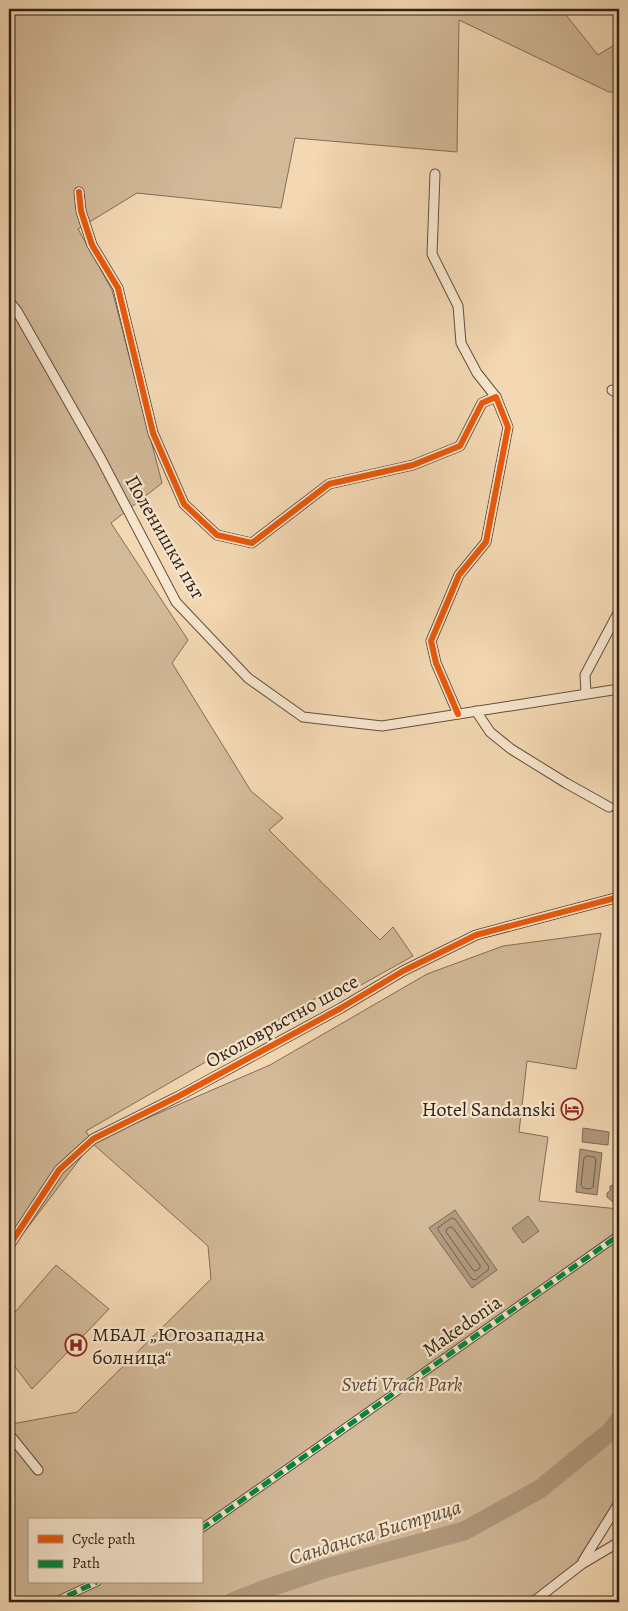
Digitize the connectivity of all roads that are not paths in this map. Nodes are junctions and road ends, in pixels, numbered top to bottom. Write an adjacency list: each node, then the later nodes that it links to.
1 (435, 174): 4 (street)
2 (79, 192): 4 (street)
3 (9, 301): 9 (street, Поленишки път)
4 (496, 397): 9 (street)
5 (619, 611): 7 (street)
6 (619, 689): 7 (street, Поленишки път)
7 (586, 693): 8 (street, Поленишки път)
8 (476, 711): 9 (street, Поленишки път); 10 (street)
9 (458, 714)
10 (609, 807)
11 (619, 897): 13 (street, Околовръстно шосе)
12 (619, 1236): 17 (street, Makedonia)
13 (9, 1246)
14 (9, 1434): 15 (street)
15 (38, 1470)
16 (619, 1503): 19 (street)
17 (202, 1528)
18 (619, 1542): 19 (street)
19 (582, 1564): 22 (street)
20 (92, 1584): 21 (street)
21 (54, 1602)
22 (533, 1602)

